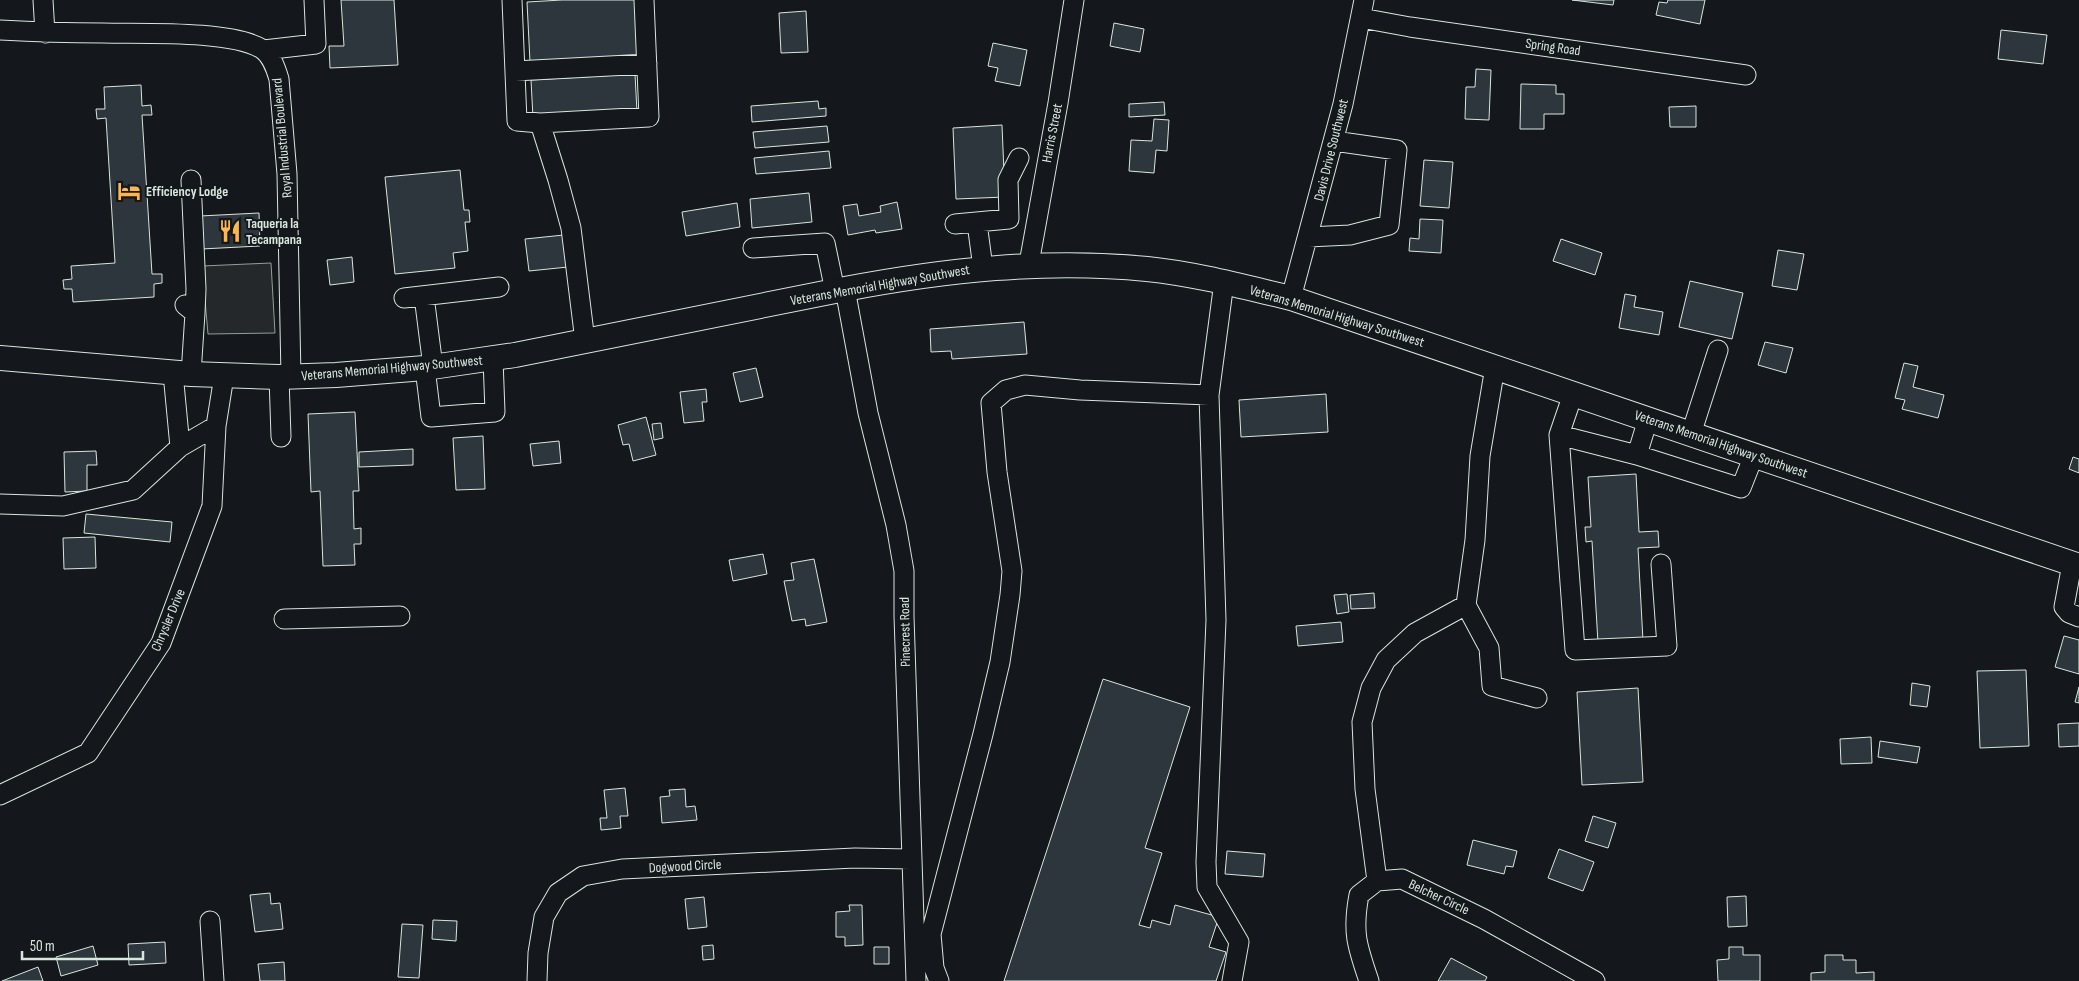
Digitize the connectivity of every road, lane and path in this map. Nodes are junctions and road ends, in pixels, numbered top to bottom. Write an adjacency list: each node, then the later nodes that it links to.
1 (44, 0): 8 (street)
2 (314, 0): 9 (street)
3 (512, 0): 11 (street)
4 (644, 0): 10 (street)
5 (1074, 0): 21 (street, Harris Street)
6 (1362, 9): 12 (street, Spring Road); 14 (street, Davis Drive Southwest)
7 (0, 30): 8 (street)
8 (45, 32): 9 (street)
9 (264, 50): 37 (street, Royal Industrial Boulevard)
10 (647, 64): 11 (street); 13 (street)
11 (515, 71): 13 (street)
12 (1746, 75)
13 (540, 123): 29 (street)
14 (1334, 141): 19 (street, Davis Drive Southwest); 19 (street)
15 (191, 180): 35 (street)
16 (1009, 202): 17 (street)
17 (977, 223): 18 (street); 22 (street)
18 (955, 224)
19 (1308, 237): 28 (street, Davis Drive Southwest)
20 (753, 248): 25 (street, Pinecrest Road)
21 (1026, 265): 22 (main road, Veterans Memorial Highway Southwest); 23 (main road, Veterans Memorial Highway Southwest)
22 (983, 268): 25 (main road, Veterans Memorial Highway Southwest)
23 (1224, 282): 28 (main road, Veterans Memorial Highway Southwest); 39 (street)
24 (500, 287): 26 (street)
25 (840, 290): 29 (main road, Veterans Memorial Highway Southwest); 57 (street, Pinecrest Road)
26 (424, 296): 27 (street); 34 (street)
27 (404, 298)
28 (1292, 298): 33 (main road, Veterans Memorial Highway Southwest)
29 (585, 341): 32 (main road, Veterans Memorial Highway Southwest)
30 (1718, 350): 42 (street)
31 (0, 358): 35 (main road, Veterans Memorial Highway Southwest)
32 (493, 358): 34 (main road, Veterans Memorial Highway Southwest); 34 (street)
33 (1495, 367): 38 (main road, Veterans Memorial Highway Southwest); 51 (street)
34 (429, 368): 37 (main road, Veterans Memorial Highway Southwest)
35 (182, 373): 36 (main road, Veterans Memorial Highway Southwest); 45 (street)
36 (224, 376): 37 (main road, Veterans Memorial Highway Southwest); 41 (street, Chrysler Drive)
37 (285, 377): 44 (street, Royal Industrial Boulevard)
38 (1573, 394): 40 (main road, Veterans Memorial Highway Southwest); 43 (street)
39 (1209, 395): 63 (street); 64 (street)
40 (1648, 420): 42 (main road, Veterans Memorial Highway Southwest); 47 (street)
41 (216, 426): 45 (street); 56 (street, Chrysler Drive)
42 (1691, 434): 46 (main road, Veterans Memorial Highway Southwest)
43 (1560, 435): 47 (street); 49 (street)
44 (281, 437)
45 (180, 447): 48 (street)
46 (1754, 455): 47 (street); 50 (main road, Veterans Memorial Highway Southwest)
47 (1637, 456)
48 (0, 504)
49 (1661, 564)
50 (2075, 565): 53 (street)
51 (1466, 605): 55 (street); 58 (street)
52 (400, 616): 54 (street)
53 (2079, 617)
54 (284, 619)
55 (1537, 698)
56 (0, 795)
57 (911, 859): 61 (street, Dogwood Circle); 62 (street, Pinecrest Road)
58 (1377, 880): 65 (street); 66 (street, Belcher Circle)
59 (210, 921): 60 (street)
60 (214, 981)
61 (537, 981)
62 (916, 981)
63 (939, 981)
64 (1232, 981)
65 (1369, 981)
66 (1595, 981)

